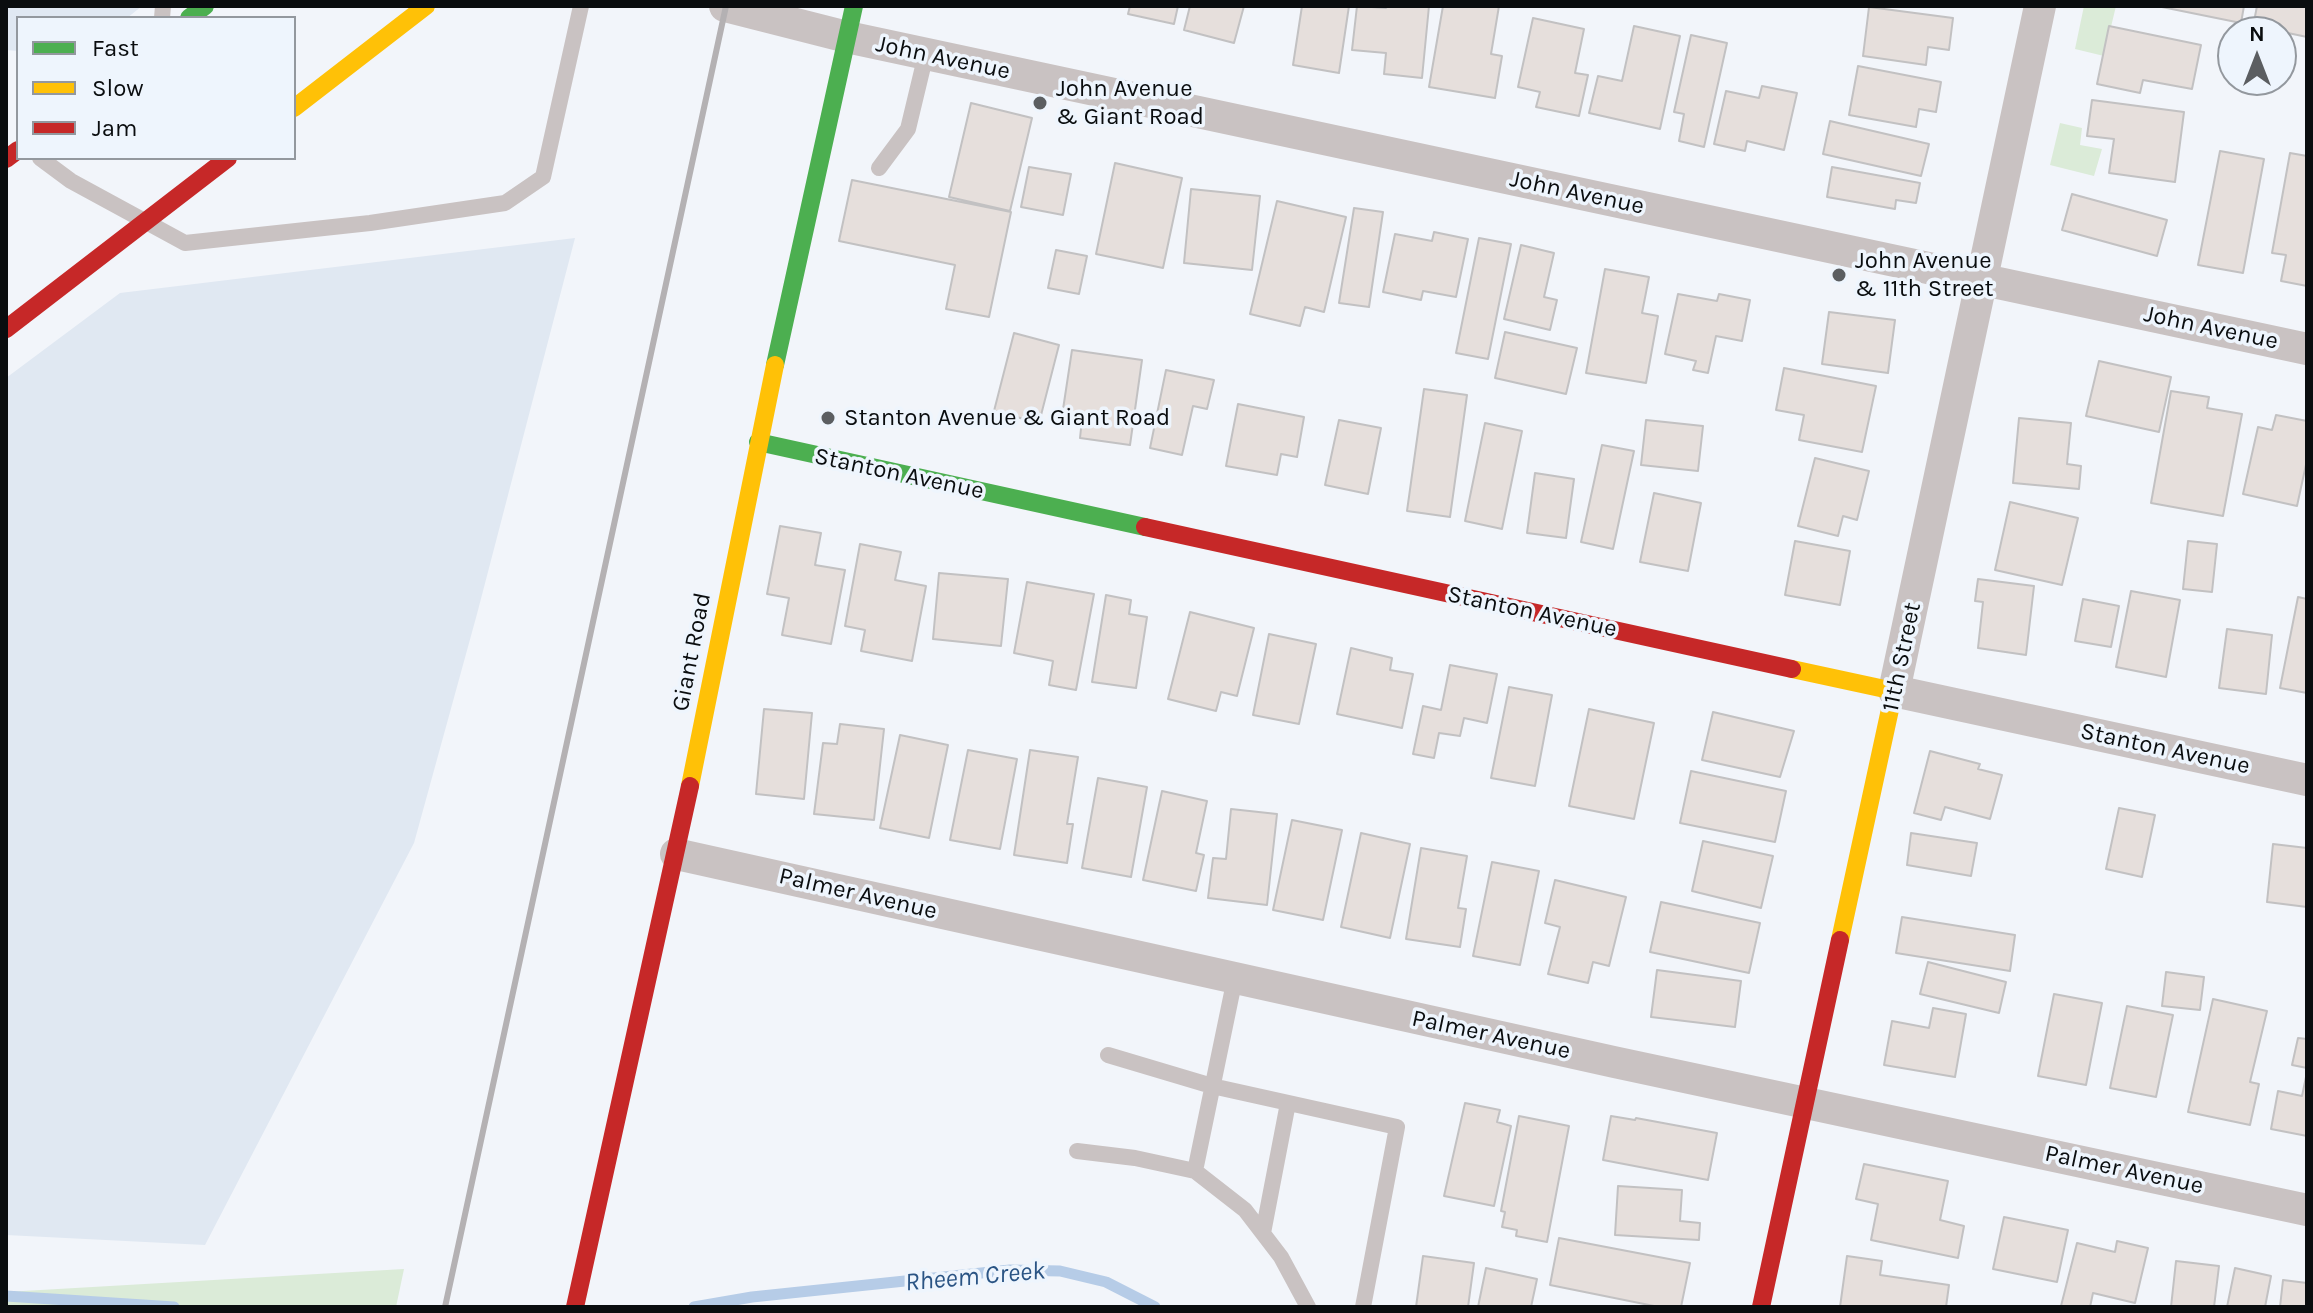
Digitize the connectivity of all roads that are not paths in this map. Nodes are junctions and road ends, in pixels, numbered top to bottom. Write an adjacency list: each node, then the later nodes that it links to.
1 (426, 6): 7 (main road)
2 (581, 6): 8 (lane)
3 (725, 6): 5 (street, John Avenue)
4 (2040, 6): 11 (street, 11th Street)
5 (851, 22): 6 (street, John Avenue); 14 (main road, Giant Road)
6 (926, 54): 10 (lane); 11 (street, John Avenue)
7 (296, 106)
8 (43, 160)
9 (225, 160): 12 (main road, bridge)
10 (879, 168)
11 (1982, 280): 13 (street, John Avenue); 15 (street, 11th Street)
12 (6, 329)
13 (2307, 349)
14 (758, 442): 15 (main road, Stanton Avenue); 17 (main road, Giant Road)
15 (1894, 691): 16 (street, Stanton Avenue); 21 (main road, 11th Street)
16 (2307, 780)
17 (676, 854): 18 (street, Palmer Avenue); 27 (main road, Giant Road)
18 (1235, 978): 20 (lane); 21 (street, Palmer Avenue)
19 (1108, 1055): 20 (lane)
20 (1212, 1086): 22 (lane); 24 (lane)
21 (1807, 1102): 25 (street, Palmer Avenue); 30 (main road, 11th Street)
22 (1288, 1103): 26 (lane); 29 (lane)
23 (1077, 1151): 24 (lane)
24 (1195, 1171): 26 (lane)
25 (2307, 1210)
26 (1263, 1233): 28 (lane)
27 (575, 1307)
28 (1308, 1307)
29 (1363, 1307)
30 (1761, 1307)

